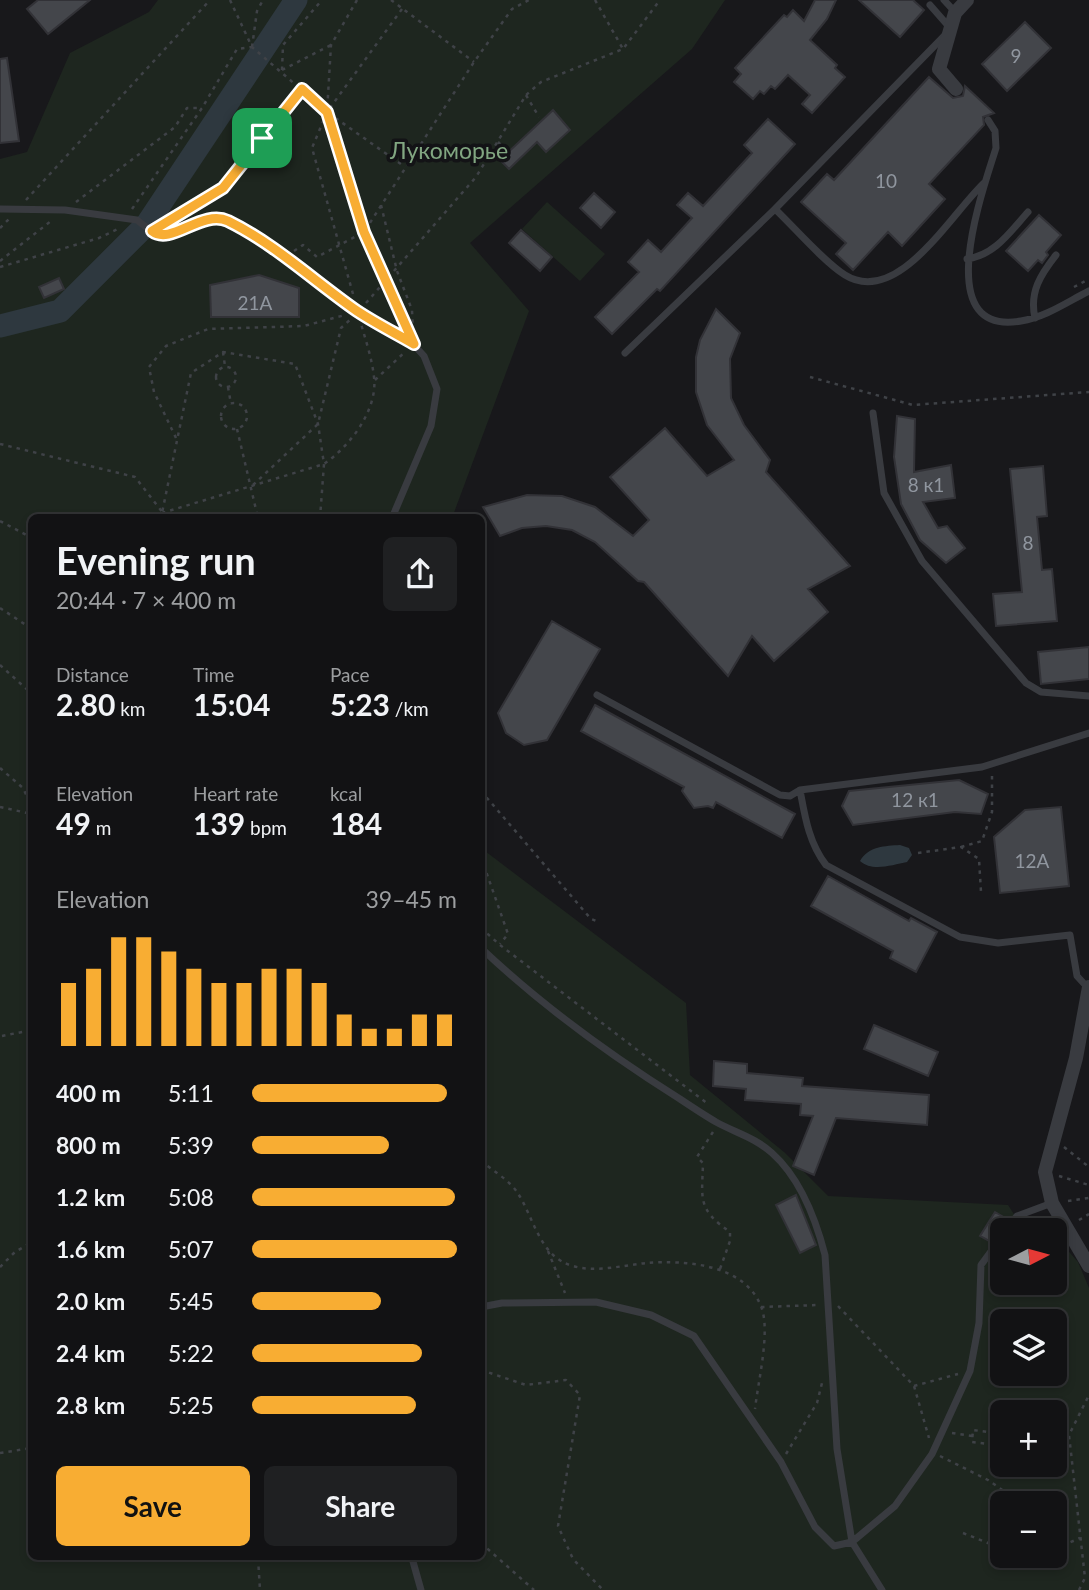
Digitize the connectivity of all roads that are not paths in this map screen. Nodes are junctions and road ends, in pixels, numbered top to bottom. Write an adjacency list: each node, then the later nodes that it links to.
1 (944, 0): 4 (lane)
2 (967, 0): 4 (street)
3 (930, 5): 5 (lane)
4 (955, 13): 5 (street)
5 (951, 29): 6 (street); 9 (lane)
6 (956, 89)
7 (988, 120): 8 (lane)
8 (985, 181): 9 (lane); 13 (lane)
9 (775, 208): 16 (lane)
10 (0, 209): 18 (lane)
11 (1028, 212): 13 (lane)
12 (1056, 255): 15 (lane)
13 (967, 259): 15 (lane)
14 (1089, 291): 15 (lane)
15 (1035, 318)
16 (625, 354)
17 (873, 413): 20 (lane)
18 (394, 514)
19 (597, 695): 22 (lane)
20 (1089, 695)
21 (1089, 733): 22 (lane)
22 (800, 790): 24 (lane)
23 (485, 952): 30 (lane)
24 (1089, 988): 25 (street)
25 (1057, 1199): 26 (lane); 28 (street)
26 (1015, 1218)
27 (990, 1253): 30 (lane)
28 (1089, 1266)
29 (485, 1306): 30 (lane)
30 (852, 1542): 33 (lane)
31 (413, 1560): 32 (lane)
32 (421, 1590)
33 (882, 1590)

